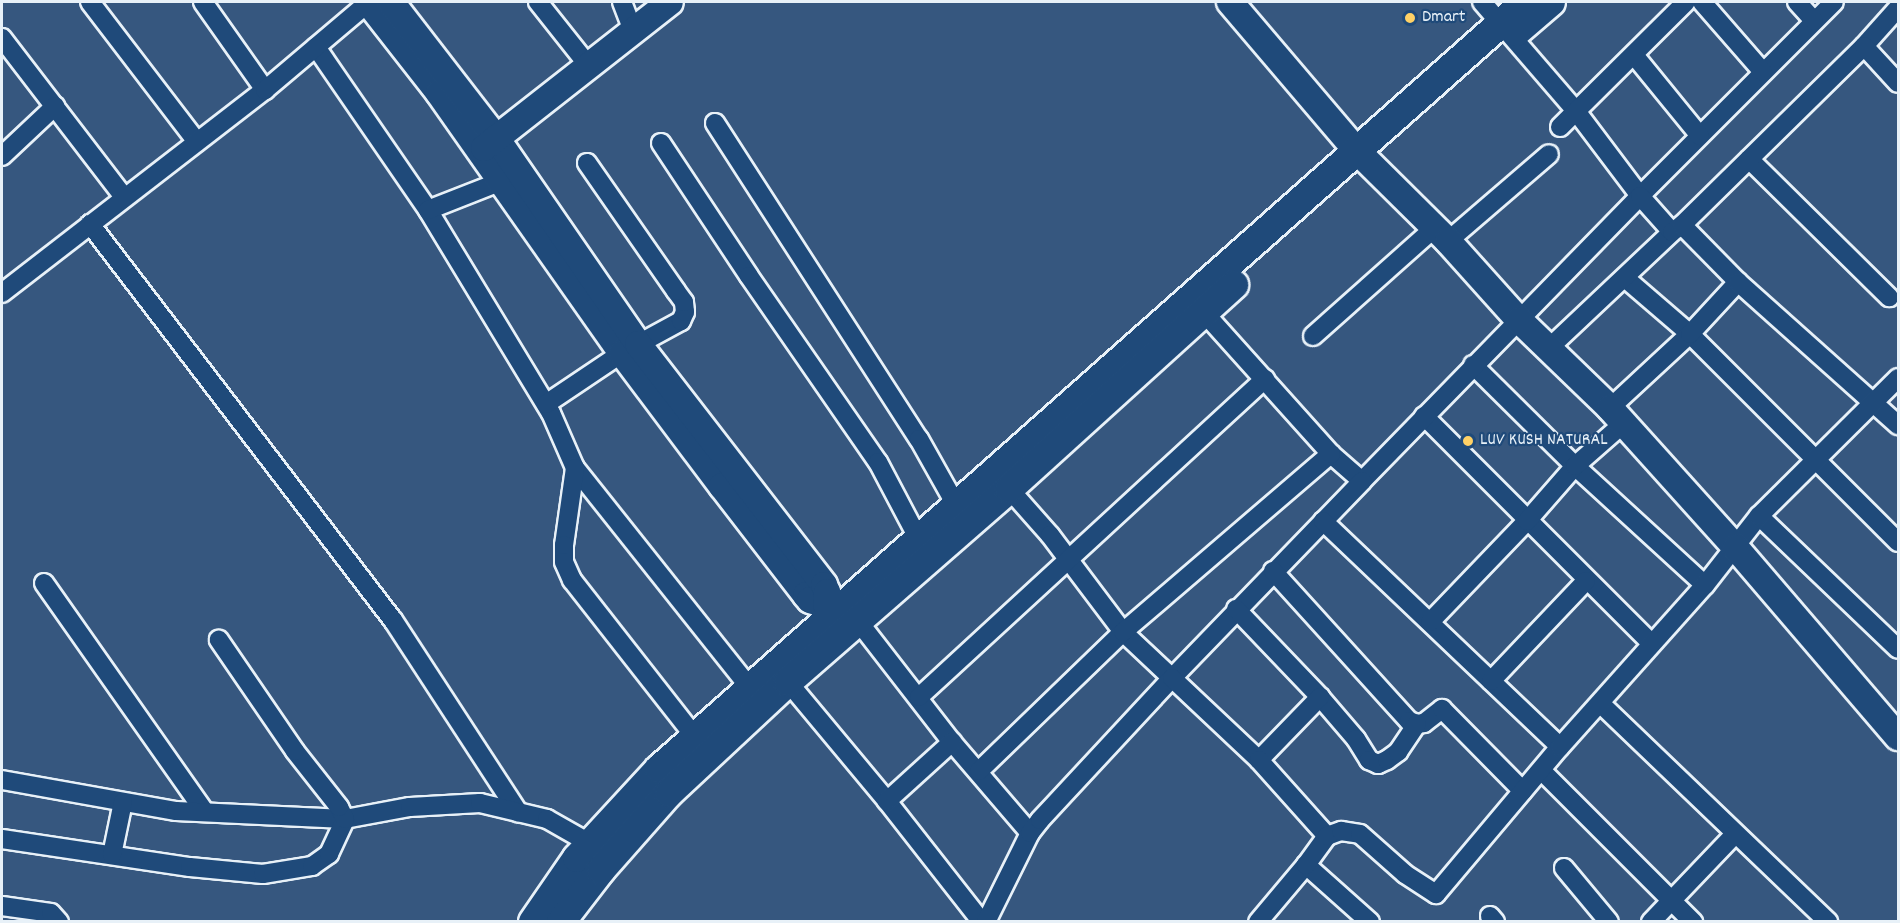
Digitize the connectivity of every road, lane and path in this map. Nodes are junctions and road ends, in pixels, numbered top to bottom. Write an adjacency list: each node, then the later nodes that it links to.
1 (90, 2): 33 (street)
2 (203, 2): 27 (street)
3 (368, 2): 21 (street); 35 (street)
4 (391, 2): 35 (street)
5 (538, 2): 24 (street)
6 (622, 2): 19 (street)
7 (670, 2): 19 (street)
8 (1230, 2): 38 (street)
9 (1482, 2): 18 (street)
10 (1525, 2): 18 (main road)
11 (1551, 2): 18 (main road)
12 (1702, 2): 25 (street)
13 (1797, 2): 17 (street)
14 (1834, 2): 17 (street)
15 (1678, 4): 23 (street)
16 (1899, 9): 22 (street)
17 (1814, 21): 25 (street)
18 (1505, 30): 29 (street); 38 (main road)
19 (633, 31): 24 (street)
20 (2, 38): 28 (street)
21 (316, 46): 27 (street); 44 (street)
22 (1864, 46): 26 (street); 39 (street)
23 (1634, 55): 29 (street); 32 (street)
24 (588, 65): 35 (street)
25 (1763, 72): 32 (street)
26 (1899, 82)
27 (265, 90): 33 (street)
28 (55, 106): 37 (street); 43 (street)
29 (1576, 111): 31 (street); 42 (street)
30 (715, 123): 72 (street)
31 (1560, 127)
32 (1700, 136): 42 (street)
33 (196, 142): 43 (street)
34 (661, 143): 76 (street)
35 (488, 145): 41 (street); 56 (street)
36 (1549, 154): 47 (street)
37 (2, 156)
38 (1363, 157): 47 (street); 52 (main road)
39 (1749, 159): 46 (street); 51 (street)
40 (587, 163): 56 (street)
41 (502, 181): 44 (street); 56 (street)
42 (1640, 196): 46 (street); 53 (street)
43 (124, 197): 45 (street)
44 (428, 210): 62 (street)
45 (90, 224): 50 (street); 111 (street)
46 (1677, 229): 48 (street); 49 (street)
47 (1441, 235): 53 (street); 55 (street)
48 (1625, 278): 54 (street); 57 (street)
49 (1738, 282): 54 (street); 61 (street)
50 (2, 293)
51 (1895, 297)
52 (1197, 304): 60 (street); 70 (main road)
53 (1519, 321): 57 (street); 58 (street)
54 (1690, 334): 64 (street); 67 (street)
55 (1313, 336)
56 (630, 348): 62 (street); 85 (street)
57 (1548, 349): 64 (street)
58 (1473, 365): 63 (street); 68 (street)
59 (1899, 378): 61 (street)
60 (1265, 379): 66 (street); 79 (street)
61 (1875, 403): 65 (street); 67 (street)
62 (546, 404): 69 (street)
63 (1424, 416): 71 (street); 75 (street)
64 (1616, 416): 68 (street); 78 (street)
65 (1899, 425)
66 (1331, 454): 71 (street); 87 (street)
67 (1815, 459): 73 (street); 77 (street)
68 (1575, 466): 75 (street); 83 (street)
69 (575, 468): 94 (street); 100 (street)
70 (1001, 480): 72 (main road); 79 (street); 85 (main road)
71 (1362, 481): 74 (street)
72 (956, 505): 76 (main road)
73 (1759, 516): 78 (street); 90 (street)
74 (1323, 521): 80 (street); 86 (street)
75 (1527, 521): 81 (street); 86 (street)
76 (918, 538): 85 (main road)
77 (1899, 542)
78 (1736, 548): 83 (street); 99 (street)
79 (1068, 559): 87 (street); 95 (street)
80 (1273, 571): 84 (street); 98 (street)
81 (1586, 580): 89 (street); 93 (street)
82 (44, 583): 110 (street)
83 (1705, 585): 89 (street)
84 (1236, 609): 92 (street); 96 (street)
85 (841, 618): 91 (main road); 95 (street)
86 (1430, 622): 93 (street)
87 (1123, 632): 92 (street); 104 (street)
88 (219, 640): 112 (street)
89 (1652, 644): 97 (street)
90 (1899, 649)
91 (781, 675): 94 (main road); 108 (street); 118 (main road)
92 (1172, 678): 103 (street); 113 (street)
93 (1491, 681): 102 (street)
94 (750, 688): 100 (main road)
95 (919, 697): 101 (street)
96 (1320, 697): 98 (street); 103 (street)
97 (1601, 704): 102 (street); 114 (street)
98 (1417, 724): 107 (street)
99 (1899, 736)
100 (695, 737): 118 (main road)
101 (952, 742): 104 (street); 108 (street)
102 (1560, 747): 105 (street)
103 (1259, 760): 115 (street)
104 (979, 771): 113 (street)
105 (1542, 771): 107 (street); 121 (street)
106 (2, 780): 109 (street)
107 (1523, 791): 115 (street)
108 (887, 801): 126 (street)
109 (123, 802): 110 (street); 117 (street)
110 (205, 812): 112 (street)
111 (519, 813): 112 (street); 118 (street)
112 (345, 819): 117 (street)
113 (1030, 833): 126 (street)
114 (1735, 834): 121 (street); 132 (street)
115 (1327, 836): 119 (street)
116 (2, 839): 117 (street)
117 (112, 855)
118 (596, 857): 124 (main road); 125 (main road)
119 (1306, 865): 127 (street); 128 (street)
120 (1564, 868): 129 (street)
121 (1671, 900): 130 (street); 131 (street)
122 (2, 906): 123 (street)
123 (59, 921)
124 (533, 921)
125 (561, 921)
126 (984, 921)
127 (1258, 921)
128 (1370, 921)
129 (1609, 921)
130 (1651, 921)
131 (1693, 921)
132 (1828, 921)

